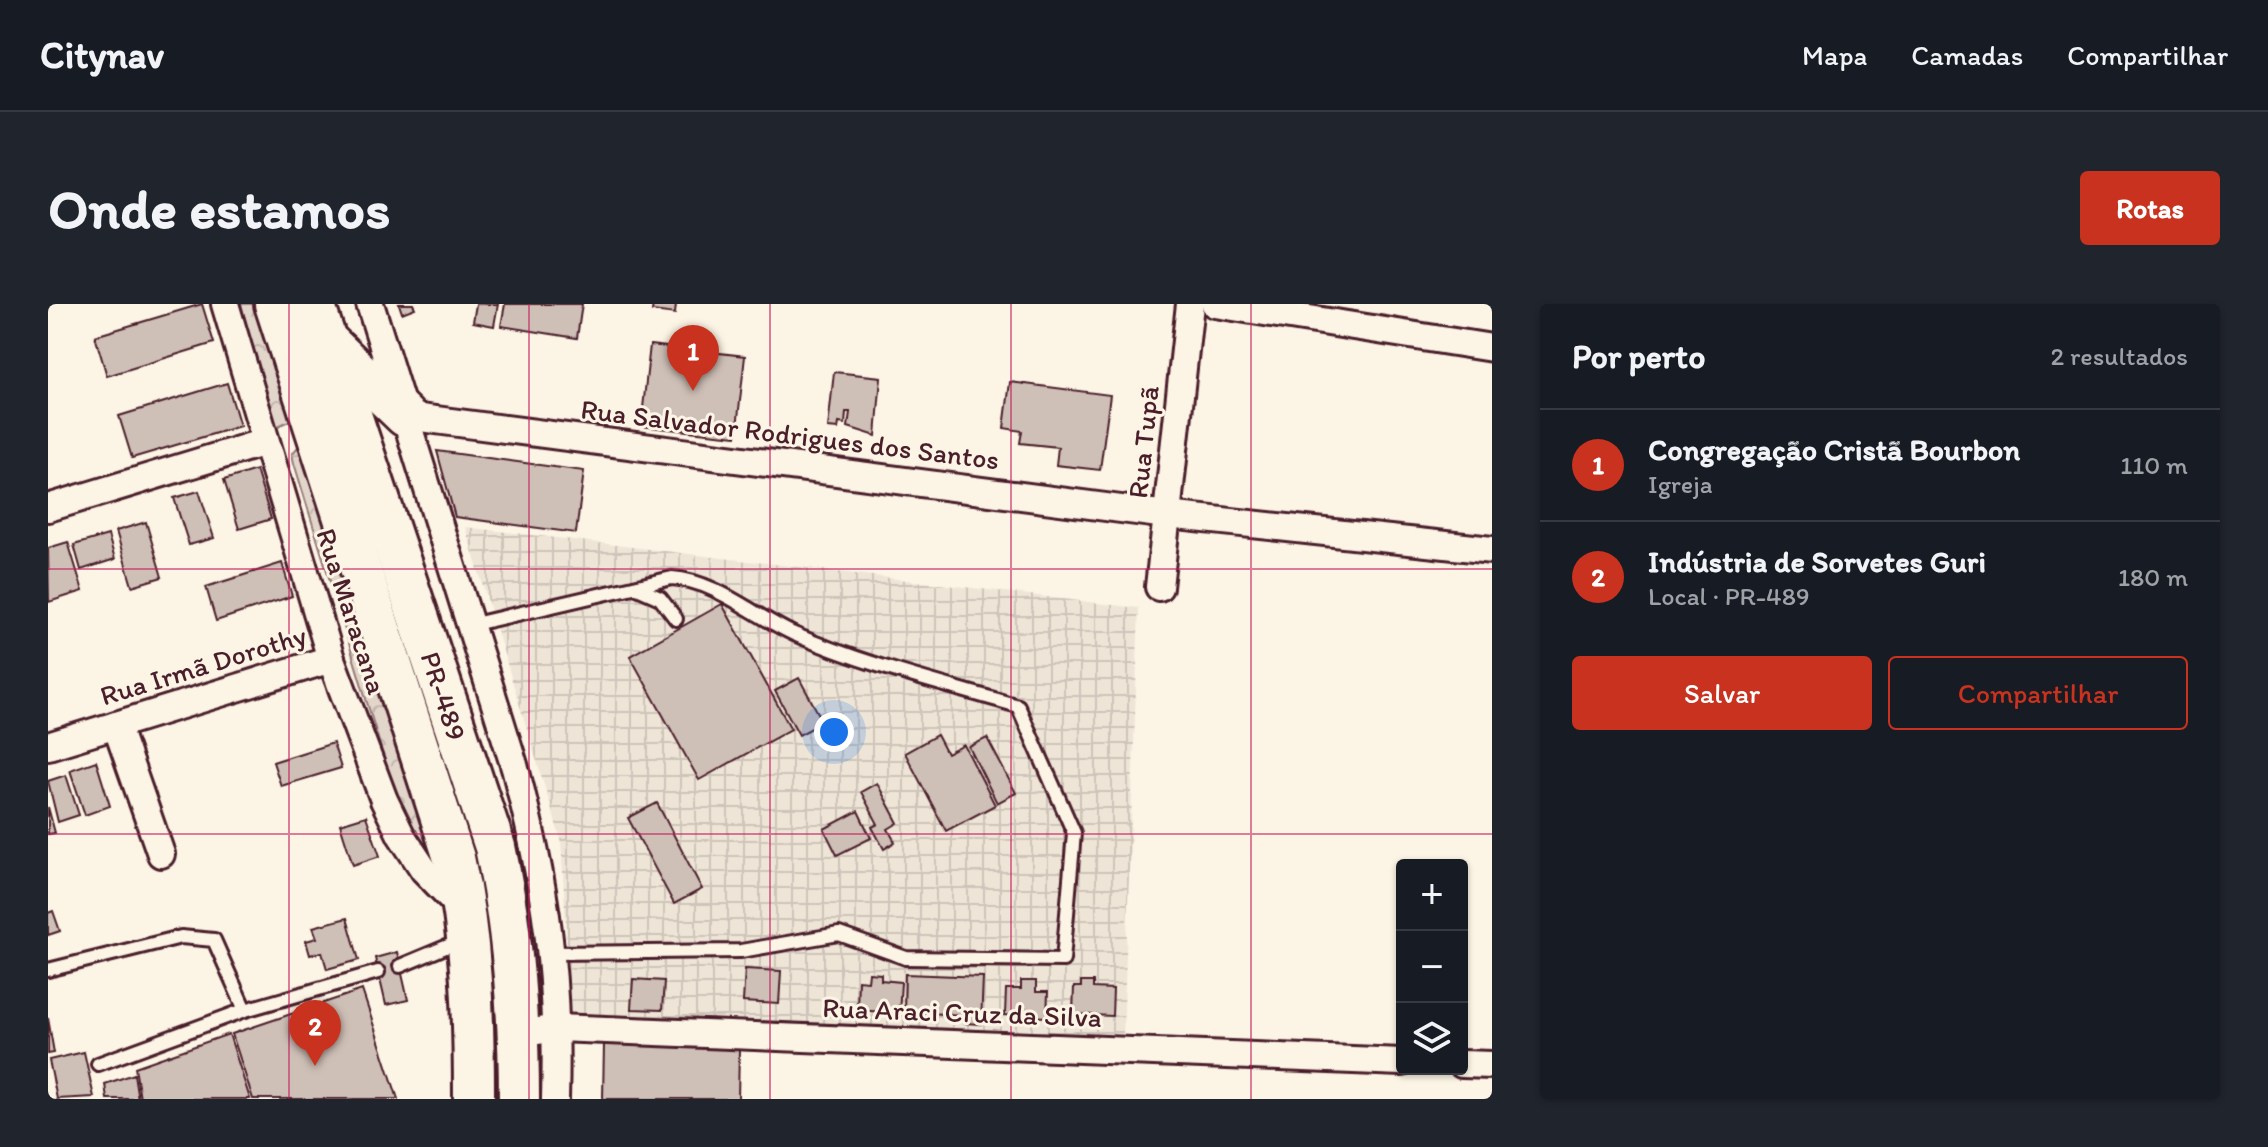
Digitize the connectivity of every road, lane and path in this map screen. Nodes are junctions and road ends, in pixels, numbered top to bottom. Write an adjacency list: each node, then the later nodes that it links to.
1 (225, 304): 9 (street, Rua Maracana)
2 (275, 304): 21 (main road, PR-489 / PR-489)
3 (370, 304): 8 (street)
4 (1190, 304): 11 (street, Rua Tupã)
5 (1215, 304): 7 (street)
6 (320, 322): 8 (main road); 28 (main road, PR-489 / PR-489)
7 (1492, 348)
8 (405, 416): 11 (street, Rua Salvador Rodrigues dos Santos); 16 (street)
9 (265, 442): 10 (street); 17 (street, Rua Maracana)
10 (48, 508)
11 (1167, 515): 12 (street, Rua Salvador Rodrigues dos Santos); 14 (street, Rua Tupã)
12 (1492, 550)
13 (635, 587): 15 (lane); 16 (lane); 22 (lane)
14 (1159, 587)
15 (676, 619)
16 (470, 625): 22 (street)
17 (331, 659): 18 (street, Rua Irmã Dorothy); 21 (street, Rua Maracana)
18 (116, 725): 19 (street, Rua Irmã Dorothy); 20 (street)
19 (48, 746)
20 (161, 854)
21 (467, 926): 23 (lane); 26 (main road, PR-489 / PR-489)
22 (553, 953): 28 (street)
23 (400, 966)
24 (48, 970): 27 (lane)
25 (378, 972): 27 (lane)
26 (474, 1000): 28 (main road); 33 (main road, PR-489 / PR-489)
27 (245, 1010): 30 (lane)
28 (538, 1031): 29 (street, Rua Araci Cruz da Silva); 34 (main road, PR-489 / PR-489); 35 (street)
29 (1396, 1062)
30 (98, 1064)
31 (1468, 1064): 32 (street)
32 (1492, 1065)
33 (474, 1099)
34 (519, 1099)
35 (555, 1099)

